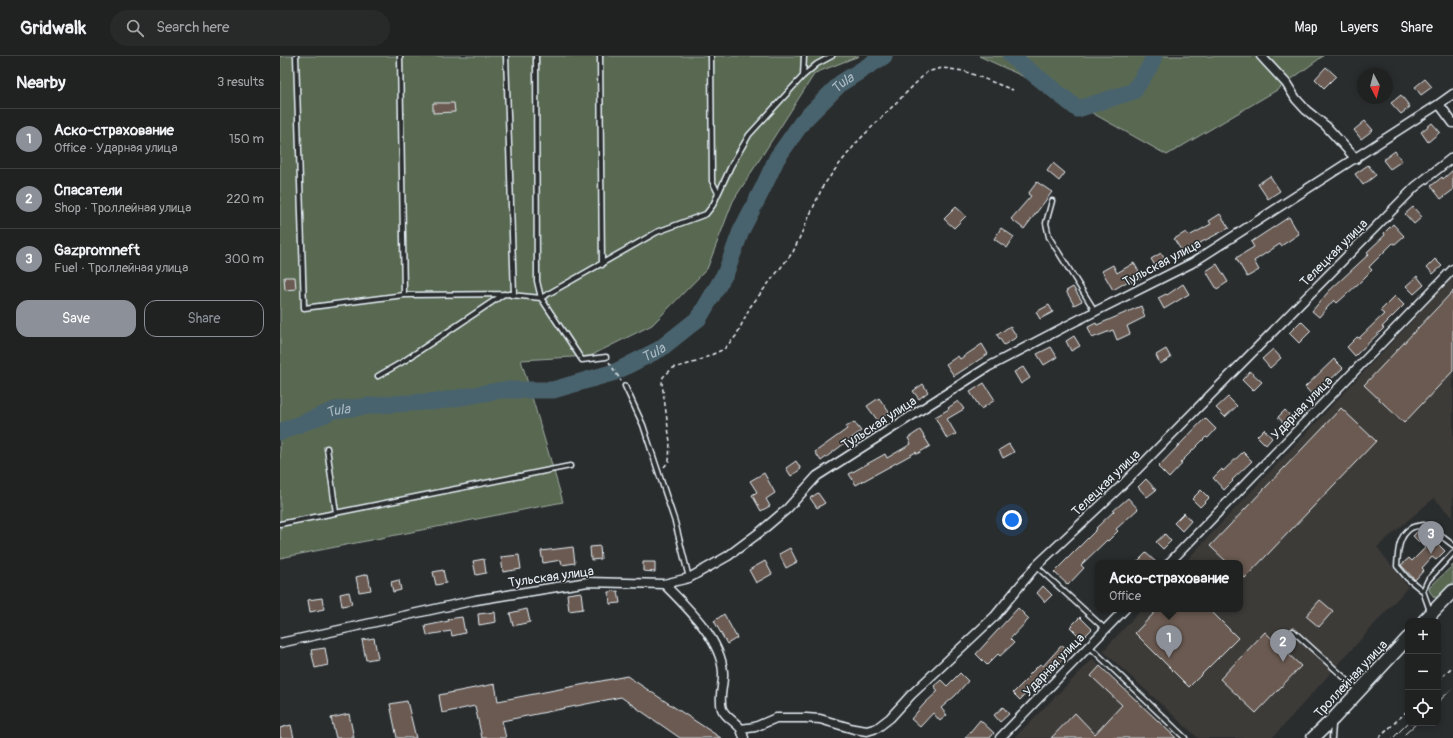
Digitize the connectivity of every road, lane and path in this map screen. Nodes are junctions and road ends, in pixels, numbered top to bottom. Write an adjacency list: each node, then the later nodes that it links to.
1 (296, 56): 22 (lane)
2 (400, 56): 22 (lane)
3 (506, 56): 21 (lane)
4 (536, 56): 23 (lane)
5 (600, 56): 19 (lane)
6 (711, 56): 17 (lane)
7 (804, 56): 10 (lane)
8 (832, 56): 10 (lane)
9 (1261, 56): 16 (street)
10 (803, 76): 17 (lane)
11 (1013, 90): 30 (path)
12 (1453, 94): 13 (street, Тульская улица)
13 (1439, 104): 14 (street); 16 (street, Тульская улица)
14 (1453, 123)
15 (1453, 157): 36 (street, Телецкая улица)
16 (1356, 159): 24 (street, Тульская улица)
17 (718, 193): 19 (lane)
18 (1052, 201): 24 (lane)
19 (602, 265): 23 (lane)
20 (1453, 269): 35 (street, Ударная улица)
21 (504, 294): 22 (lane); 23 (lane); 26 (lane)
22 (404, 295)
23 (541, 298): 25 (lane)
24 (1095, 311): 37 (street, Тульская улица)
25 (606, 357): 27 (path)
26 (378, 376)
27 (625, 386): 30 (lane)
28 (327, 448): 31 (lane)
29 (570, 466): 31 (lane)
30 (659, 473): 37 (lane)
31 (336, 513): 32 (lane)
32 (280, 524)
33 (1453, 545): 39 (lane)
34 (1453, 553): 39 (lane)
35 (1172, 560)
36 (1036, 566): 43 (lane); 53 (street, Телецкая улица)
37 (688, 578): 38 (street, Тульская улица)
38 (664, 584): 46 (street, Тульская улица); 53 (street)
39 (1423, 591): 42 (lane)
40 (1453, 591): 42 (main road)
41 (1122, 612): 43 (street, Ударная улица)
42 (1427, 617)
43 (1105, 629): 47 (street, Ударная улица)
44 (1293, 631): 50 (lane)
45 (1405, 641): 50 (main road, Троллейная улица)
46 (280, 643)
47 (1089, 646): 55 (street, Ударная улица); 56 (lane)
48 (1453, 666): 49 (path)
49 (1441, 678)
50 (1359, 690): 52 (main road, Троллейная улица)
51 (1405, 713): 59 (path)
52 (1334, 718): 57 (main road, Троллейная улица); 58 (lane)
53 (741, 729): 54 (street)
54 (744, 738)
55 (1000, 738)
56 (1185, 738)
57 (1313, 738)
58 (1332, 738)
59 (1379, 738)

